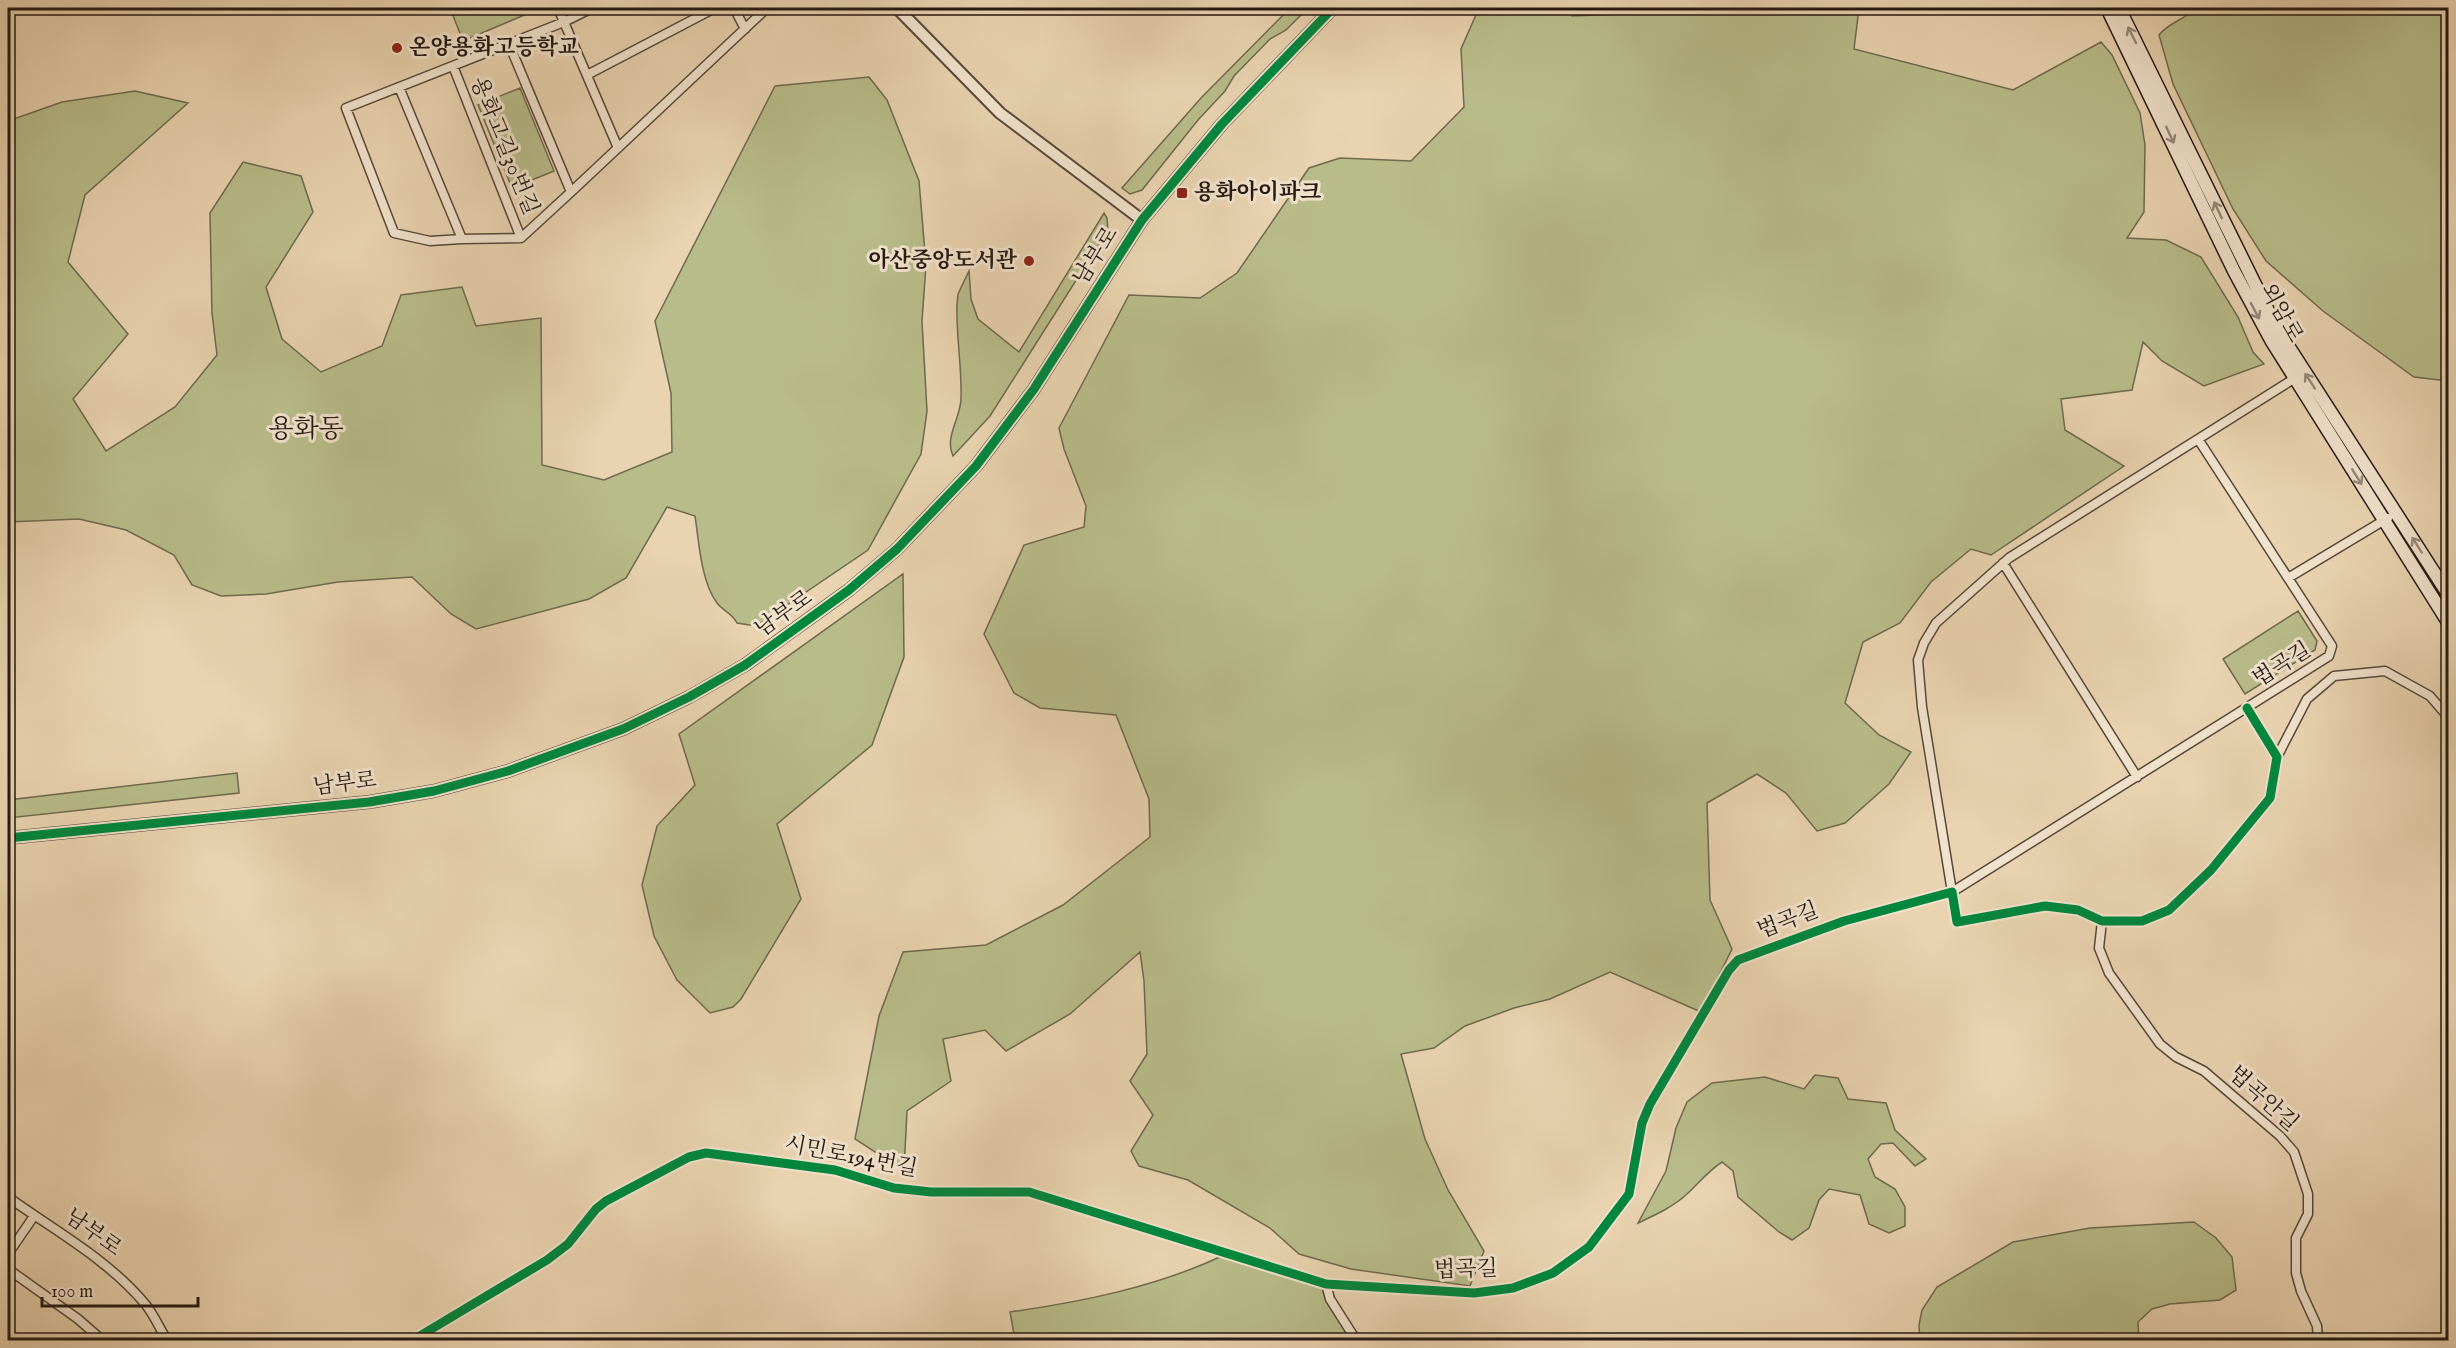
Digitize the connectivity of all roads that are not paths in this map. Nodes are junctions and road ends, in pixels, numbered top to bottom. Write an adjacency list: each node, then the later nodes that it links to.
1 (558, 8): 10 (street)
2 (592, 8): 10 (street)
3 (715, 8): 14 (street)
4 (734, 8): 11 (street)
5 (767, 8): 11 (street, 용화고길30번길)
6 (897, 8): 18 (street)
7 (1333, 8): 18 (street, 남부로)
8 (2107, 8): 21 (main road, 외암로, one-way to 21)
9 (2119, 8): 23 (main road, 외암로, one-way to 9)
10 (564, 22): 12 (street); 14 (street)
11 (744, 29): 16 (street, 용화고길30번길)
12 (509, 44): 13 (street); 17 (street, 용화고길30번길)
13 (453, 66): 15 (street); 19 (street, 용화고길30번길)
14 (587, 75): 16 (street)
15 (399, 87): 20 (street); 20 (street, 용화고길30번길)
16 (618, 148): 17 (street, 용화고길30번길)
17 (571, 192): 19 (street, 용화고길30번길)
18 (1142, 220): 33 (street, 남부로)
19 (521, 238): 20 (street, 용화고길30번길)
20 (462, 239)
21 (2295, 378): 22 (street); 24 (main road, 외암로, one-way to 24)
22 (2198, 438): 25 (street); 26 (street, 법곡길)
23 (2396, 513): 24 (street); 27 (main road, 외암로, one-way to 23)
24 (2384, 520): 26 (street); 28 (main road, 외암로)
25 (2003, 563): 32 (street); 34 (street)
26 (2288, 578): 29 (street, 법곡길)
27 (2448, 594)
28 (2448, 622)
29 (2247, 708): 31 (street, 법곡길); 32 (street, 법곡길)
30 (2448, 717): 31 (street)
31 (2277, 757): 35 (street)
32 (2137, 777): 34 (street, 법곡길)
33 (8, 837)
34 (1952, 892): 35 (street); 40 (street, 법곡길)
35 (2103, 921): 47 (street, 법곡안길)
36 (8, 1197): 37 (street, 남부로)
37 (34, 1216): 38 (street); 44 (street, 남부로)
38 (8, 1254)
39 (8, 1269): 43 (street)
40 (1326, 1284): 45 (street, 시민로194번길); 46 (street)
41 (8, 1334): 42 (street)
42 (18, 1341)
43 (102, 1341)
44 (167, 1341)
45 (413, 1341)
46 (1356, 1341)
47 (2318, 1341)

